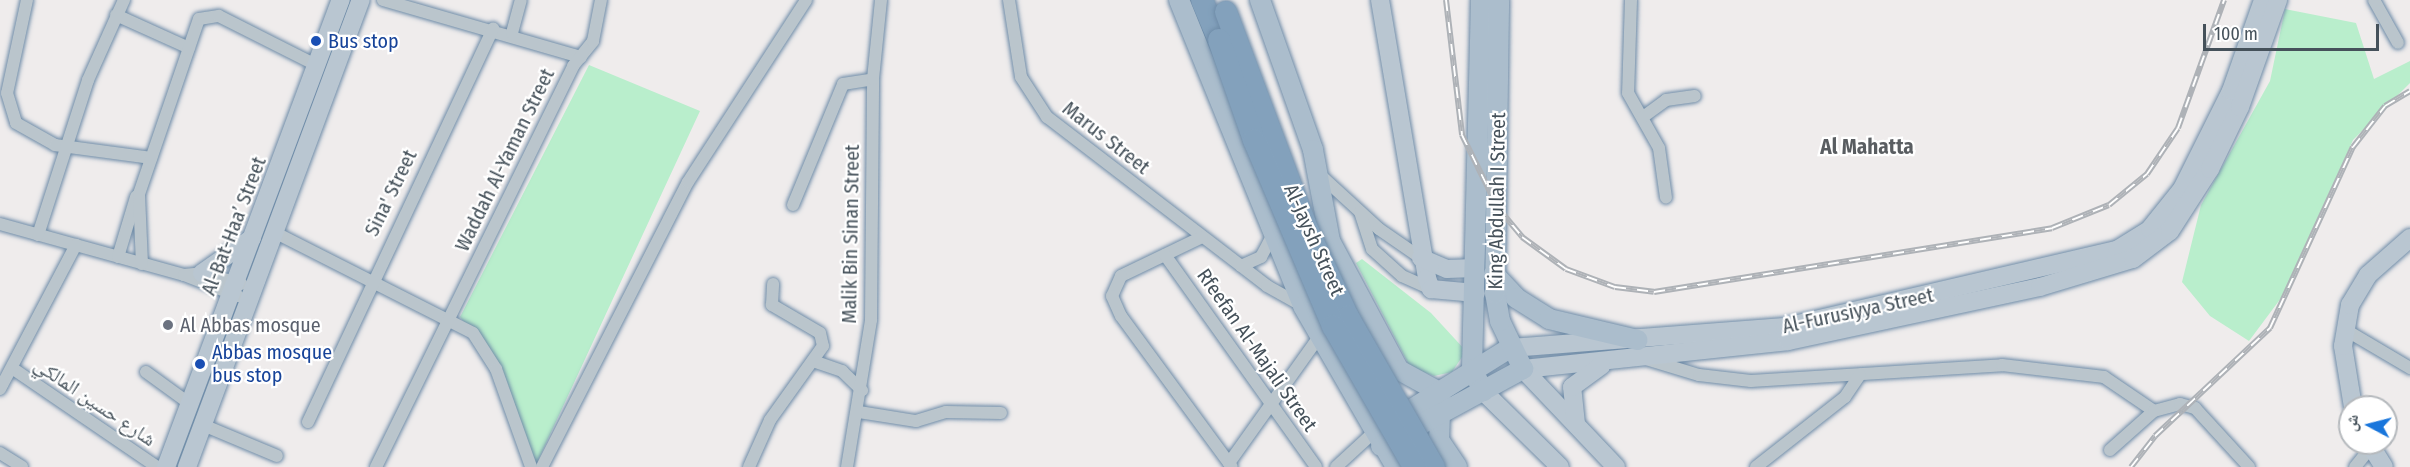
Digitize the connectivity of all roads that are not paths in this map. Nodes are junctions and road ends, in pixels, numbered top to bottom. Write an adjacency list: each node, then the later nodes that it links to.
1 (27, 0): 32 (street)
2 (124, 0): 22 (street)
3 (341, 0): 28 (main road, Al-Bat-Haa’ Street)
4 (361, 0): 40 (main road, Al-Bat-Haa’ Street)
5 (383, 0): 23 (street, Waddah Al-Yaman Street)
6 (521, 0): 24 (street)
7 (601, 0): 27 (street)
8 (806, 0): 100 (street)
9 (881, 0): 29 (street, Malik Bin Sinan Street)
10 (1009, 0): 44 (street, Marus Street)
11 (1179, 0): 43 (main road)
12 (1202, 0): 106 (highway, Al-Jaysh Street, bridge)
13 (1260, 0): 34 (main road)
14 (1380, 0): 49 (main road)
15 (1481, 0): 52 (main road, King Abdullah I Street)
16 (1498, 0): 52 (main road, King Abdullah I Street)
17 (1631, 0): 31 (street)
18 (2263, 0): 64 (main road, Al-Furusiyya Street)
19 (2278, 0): 66 (main road, Al-Furusiyya Street)
20 (2374, 0): 25 (street)
21 (1223, 6): 107 (highway, Al-Jaysh Street, bridge)
22 (116, 15): 26 (street); 32 (street)
23 (493, 28): 24 (street, Waddah Al-Yaman Street); 54 (street, Sina' Street)
24 (512, 33): 27 (street, Waddah Al-Yaman Street)
25 (2398, 43)
26 (189, 48): 28 (street); 33 (street)
27 (581, 57): 61 (street, Waddah Al-Yaman Street)
28 (318, 66): 42 (main road, Al-Bat-Haa’ Street)
29 (873, 79): 37 (street); 76 (street, Malik Bin Sinan Street)
30 (1695, 96): 31 (street)
31 (1643, 117): 36 (street)
32 (66, 148): 33 (street); 41 (street)
33 (152, 158): 35 (street)
34 (1319, 174): 38 (street); 77 (main road)
35 (139, 194): 48 (street); 50 (street)
36 (1666, 198)
37 (793, 205)
38 (1360, 212): 49 (street); 57 (street)
39 (0, 224): 41 (street)
40 (274, 232): 54 (street); 59 (main road, Al-Bat-Haa’ Street)
41 (38, 235): 46 (street)
42 (255, 235): 53 (main road); 56 (main road, Al-Bat-Haa’ Street)
43 (1272, 236): 51 (street); 60 (main road)
44 (1202, 237): 47 (street); 51 (street, Marus Street)
45 (2410, 238): 62 (main road)
46 (76, 245): 48 (street); 69 (street)
47 (1165, 255): 80 (street, Rfeefan Al-Majali Street); 92 (street)
48 (118, 257): 50 (street)
49 (1421, 258): 52 (main road); 57 (main road)
50 (142, 264): 53 (street)
51 (1241, 266): 60 (street, Marus Street)
52 (1485, 271): 58 (main road, King Abdullah I Street); 64 (main road); 65 (main road, King Abdullah I Street)
53 (193, 274): 56 (street); 56 (street)
54 (372, 278): 61 (street); 85 (street, Sina' Street)
55 (773, 284): 68 (street)
56 (235, 289): 59 (street); 79 (main road, Al-Bat-Haa’ Street)
57 (1431, 289): 58 (main road)
58 (1476, 292): 74 (main road, King Abdullah I Street)
59 (254, 294): 86 (main road, Al-Bat-Haa’ Street)
60 (1303, 306): 63 (main road)
61 (449, 317): 98 (street, Waddah Al-Yaman Street); 99 (street)
62 (2344, 329): 70 (street); 78 (main road)
63 (1318, 338): 80 (street); 88 (main road)
64 (1638, 340): 65 (main road, Al-Furusiyya Street)
65 (1510, 348): 71 (main road, King Abdullah I Street); 74 (main road, Al-Furusiyya Street)
66 (1646, 359): 67 (main road, Al-Furusiyya Street); 73 (street)
67 (1623, 360): 71 (main road, Al-Furusiyya Street); 87 (main road)
68 (816, 362): 76 (street); 101 (street)
69 (12, 368): 75 (street); 95 (street, شارع حسين المالكي)
70 (2410, 368)
71 (1523, 369): 74 (main road, Al-Furusiyya Street); 87 (main road, King Abdullah I Street)
72 (146, 372): 79 (street)
73 (1860, 375): 81 (street); 111 (street)
74 (1478, 383): 77 (main road, Al-Furusiyya Street); 84 (main road, Al-Furusiyya Street); 109 (main road)
75 (0, 389)
76 (862, 390): 82 (street, Malik Bin Sinan Street)
77 (1441, 393): 88 (main road, Al-Furusiyya Street)
78 (2350, 395)
79 (190, 404): 96 (main road, Al-Bat-Haa’ Street)
80 (1271, 404): 92 (street); 103 (street, Rfeefan Al-Majali Street)
81 (2154, 411): 89 (street); 93 (street)
82 (859, 412): 83 (street); 102 (street, Malik Bin Sinan Street)
83 (1001, 413)
84 (1440, 414): 88 (main road, Al-Furusiyya Street); 108 (main road)
85 (308, 422)
86 (203, 425): 91 (street); 97 (main road, Al-Bat-Haa’ Street)
87 (1579, 431): 110 (main road, King Abdullah I Street)
88 (1377, 440): 104 (street, Al-Furusiyya Street); 105 (main road)
89 (2110, 450)
90 (0, 453): 94 (street)
91 (277, 456)
92 (1231, 465)
93 (2245, 466)
94 (22, 467)
95 (157, 467)
96 (166, 467)
97 (187, 467)
98 (376, 467)
99 (531, 467)
100 (542, 467)
101 (749, 467)
102 (847, 467)
103 (1316, 467)
104 (1336, 467)
105 (1396, 467)
106 (1414, 467)
107 (1434, 467)
108 (1457, 467)
109 (1560, 467)
110 (1616, 467)
111 (1756, 467)

